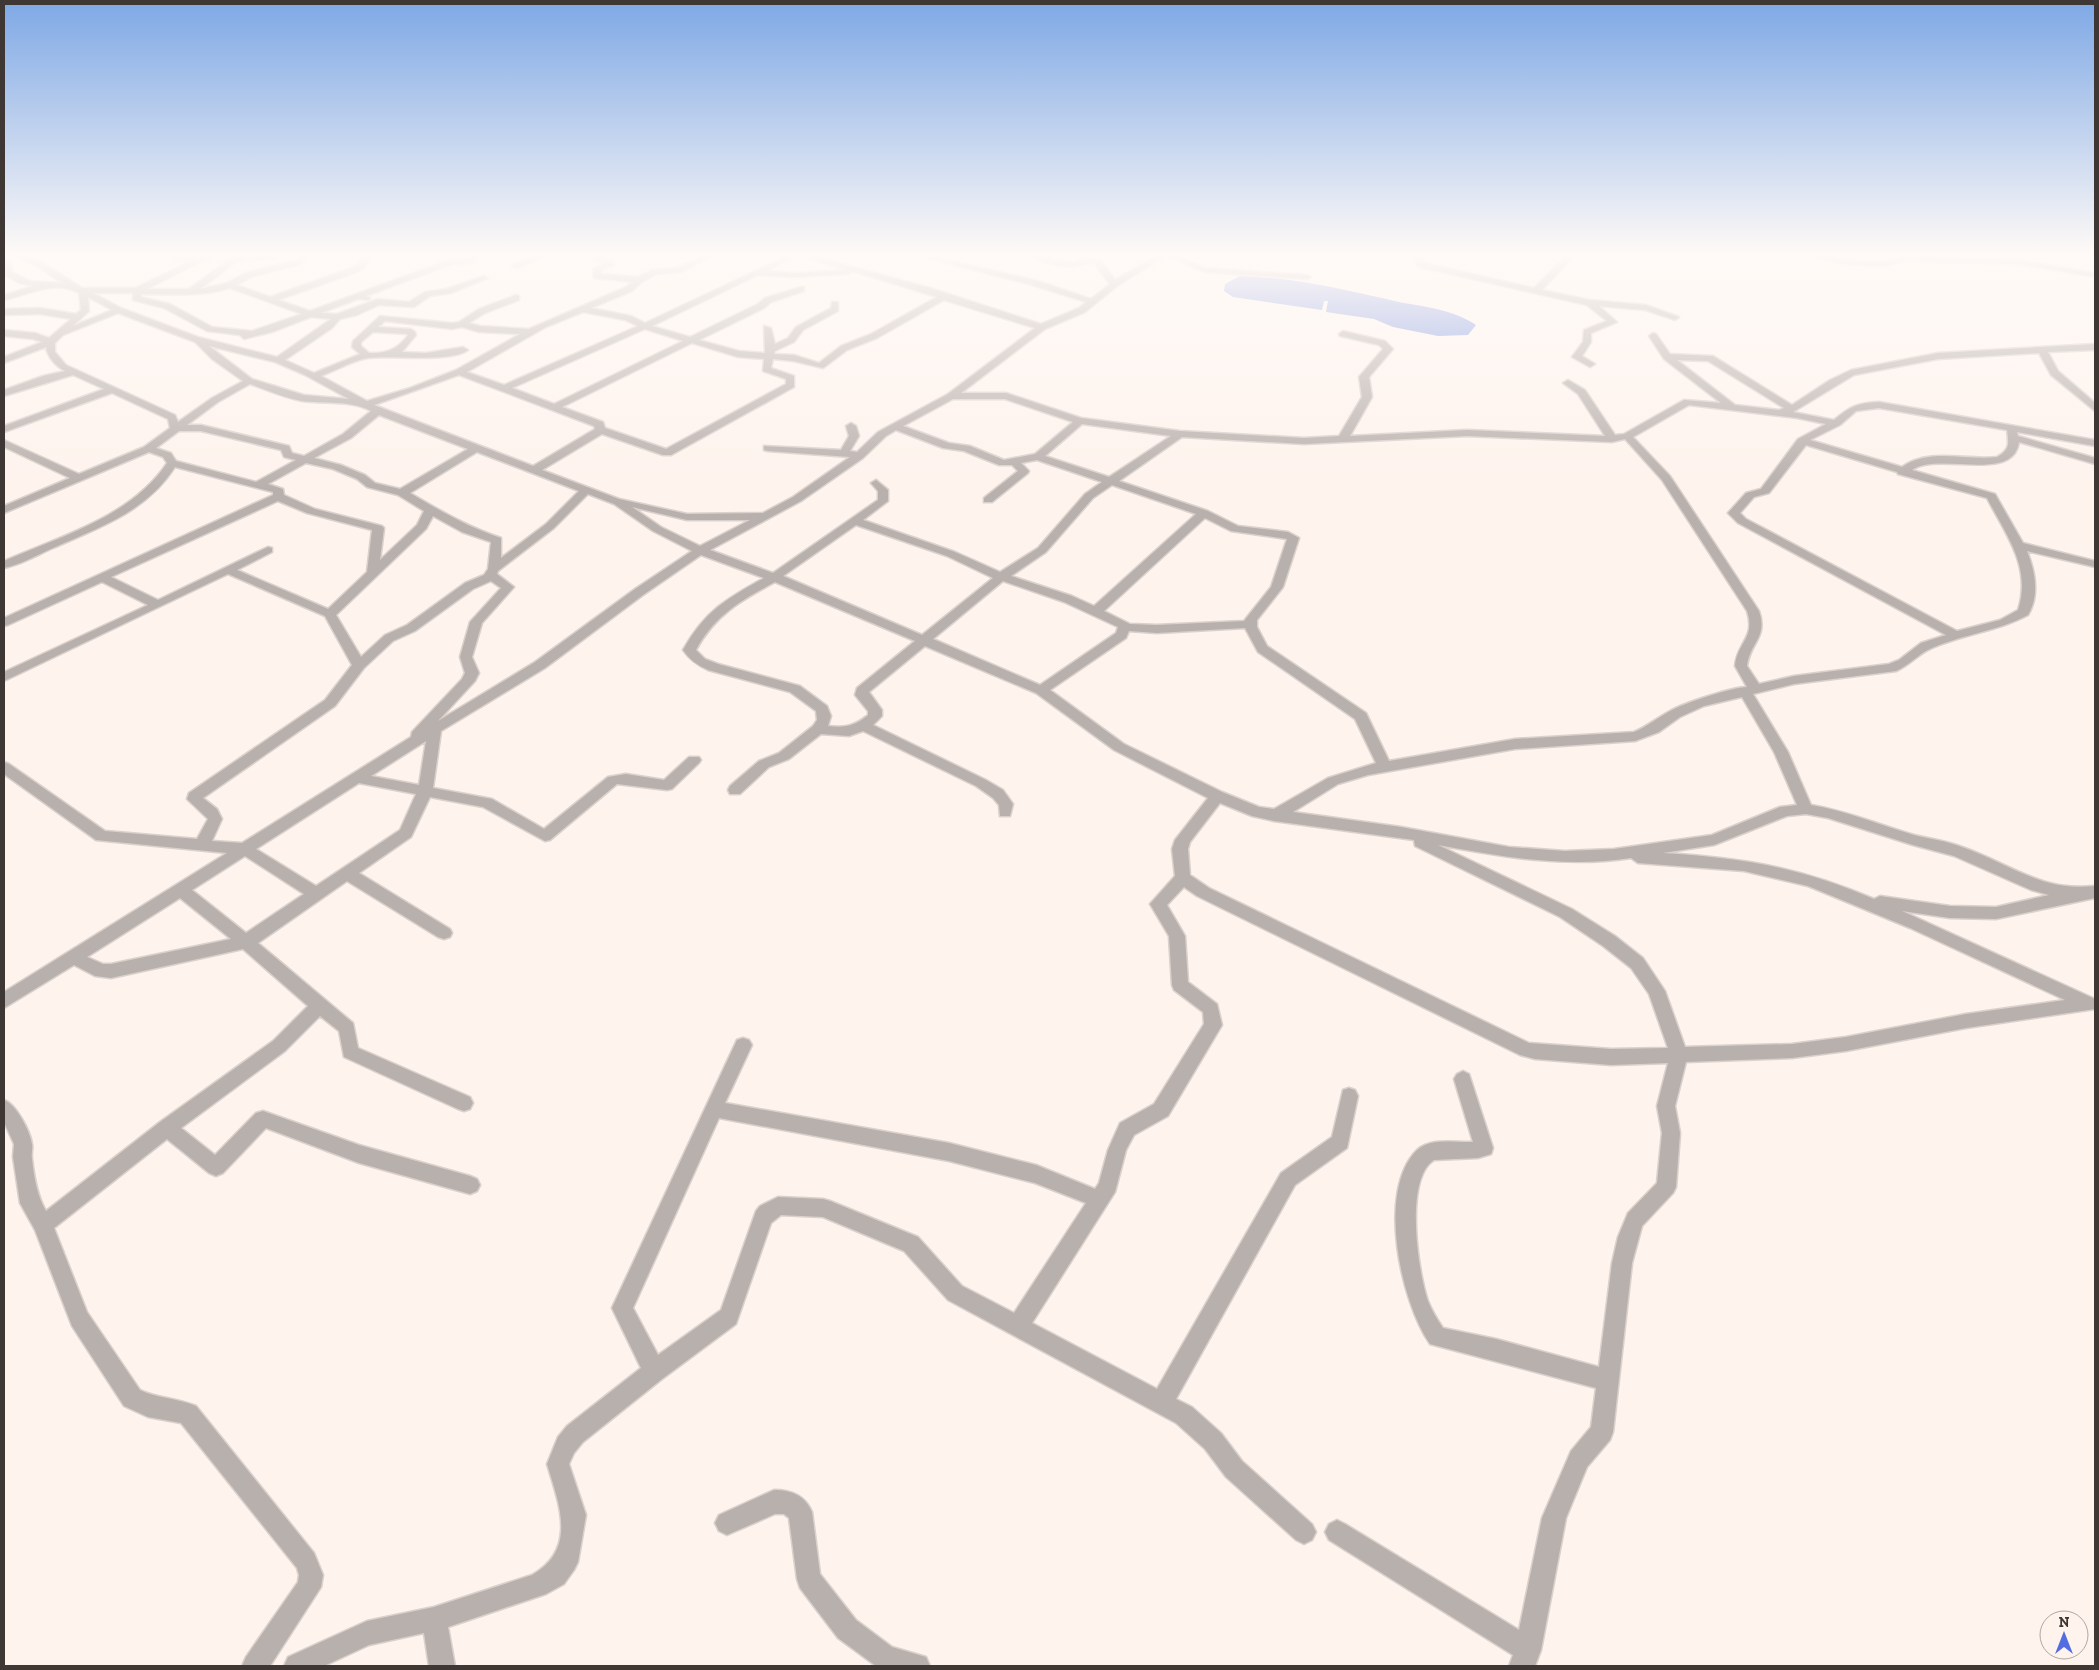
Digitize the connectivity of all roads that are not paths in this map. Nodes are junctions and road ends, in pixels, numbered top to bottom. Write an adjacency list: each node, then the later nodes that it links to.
1 (14, 334): 20 (street)
2 (59, 334): 20 (street)
3 (65, 334): 20 (street)
4 (182, 334): 22 (street)
5 (252, 334): 23 (street)
6 (317, 334): 32 (street)
7 (365, 334): 29 (street)
8 (412, 334): 28 (street)
9 (528, 334): 35 (street)
10 (627, 334): 39 (street)
11 (672, 334): 21 (street)
12 (701, 334): 21 (street)
13 (767, 334): 27 (street)
14 (797, 334): 27 (street)
15 (878, 334): 27 (street)
16 (1033, 334): 42 (street)
17 (1343, 334): 61 (street)
18 (1587, 334): 33 (street)
19 (1653, 336): 30 (street)
20 (54, 338): 31 (street); 34 (street)
21 (690, 339): 27 (street); 44 (street)
22 (198, 340): 23 (street); 37 (street)
23 (213, 344): 32 (street)
24 (2095, 347): 26 (street)
25 (464, 350): 28 (street)
26 (2042, 350): 46 (street); 47 (street)
27 (769, 353): 56 (street)
28 (395, 354): 29 (street)
29 (367, 355): 36 (street)
30 (1667, 357): 45 (street); 47 (street)
31 (4, 360)
32 (278, 360): 36 (street)
33 (1590, 364)
34 (72, 372): 40 (street); 41 (street)
35 (459, 372): 39 (street); 43 (street)
36 (314, 376): 43 (street)
37 (249, 381): 43 (street); 54 (street)
38 (1568, 383): 60 (street)
39 (503, 389): 44 (street)
40 (111, 390): 54 (street); 55 (street)
41 (4, 393)
42 (951, 396): 50 (street); 53 (street)
43 (364, 405): 48 (street)
44 (553, 408): 56 (street)
45 (1734, 408): 49 (street); 59 (street)
46 (2095, 408)
47 (1792, 409): 49 (street)
48 (378, 411): 65 (street); 71 (street)
49 (1782, 413): 51 (street)
50 (1080, 421): 58 (street); 70 (street)
51 (1836, 423): 57 (street); 62 (street)
52 (851, 426): 68 (street)
53 (896, 427): 69 (street); 73 (street)
54 (175, 428): 67 (street); 71 (street)
55 (4, 429)
56 (600, 430): 75 (street)
57 (2013, 433): 64 (street); 72 (street); 76 (street)
58 (1180, 434): 61 (street); 78 (street)
59 (1627, 436): 60 (street); 113 (street)
60 (1612, 439): 61 (street)
61 (1342, 440)
62 (1802, 442): 76 (street); 108 (street)
63 (4, 443): 77 (street)
64 (2095, 443)
65 (476, 448): 75 (street); 82 (street)
66 (768, 448): 68 (street)
67 (148, 449): 74 (street); 77 (street)
68 (844, 453): 69 (street)
69 (859, 456): 89 (street)
70 (1038, 457): 73 (street); 78 (street)
71 (303, 460): 80 (street); 82 (street)
72 (2095, 461)
73 (1014, 462): 84 (street)
74 (172, 463): 80 (street); 95 (street)
75 (534, 470): 81 (street)
76 (1902, 472): 91 (street)
77 (78, 478): 87 (street)
78 (1111, 482): 88 (street); 100 (street)
79 (876, 483): 90 (street)
80 (258, 485): 83 (street)
81 (586, 490): 85 (street); 98 (street)
82 (402, 493): 86 (street)
83 (278, 497): 97 (street); 99 (street)
84 (988, 500)
85 (618, 502): 89 (street); 93 (street)
86 (428, 506): 97 (street); 98 (street)
87 (4, 510)
88 (1204, 513): 103 (street); 106 (street)
89 (766, 516): 93 (street)
90 (853, 520): 100 (street); 101 (street)
91 (2020, 546): 94 (street); 108 (street)
92 (268, 550): 96 (street)
93 (700, 551): 101 (street); 115 (street)
94 (2095, 564)
95 (4, 565)
96 (228, 570): 102 (street); 104 (street)
97 (373, 572): 104 (street)
98 (492, 573): 110 (street); 117 (street)
99 (101, 577): 102 (street); 105 (street)
100 (1001, 577): 103 (street); 109 (street)
101 (774, 578): 109 (street); 116 (street)
102 (158, 605): 111 (street)
103 (1096, 611): 107 (street)
104 (330, 614): 110 (street)
105 (4, 622)
106 (1249, 624): 107 (street); 119 (street)
107 (1126, 627): 112 (street)
108 (1956, 635): 113 (street)
109 (923, 639): 112 (street); 114 (street)
110 (359, 665): 129 (street)
111 (4, 677)
112 (1041, 690): 124 (street)
113 (1750, 690): 119 (street); 125 (street)
114 (864, 726): 116 (street); 126 (street)
115 (435, 729): 117 (street); 123 (street)
116 (818, 729): 122 (street)
117 (404, 748): 121 (street)
118 (694, 760): 123 (street)
119 (1384, 766): 127 (street)
120 (4, 767): 129 (street)
121 (357, 778): 123 (street); 130 (street)
122 (735, 790)
123 (425, 792): 132 (street)
124 (1217, 796): 127 (street); 133 (street)
125 (1806, 809): 131 (street); 135 (street)
126 (1004, 812)
127 (1274, 816): 128 (street)
128 (1401, 832): 131 (street); 145 (street)
129 (202, 845): 130 (street)
130 (245, 848): 134 (street); 136 (street)
131 (1614, 855): 137 (street)
132 (347, 873): 136 (street); 138 (street)
133 (1182, 878): 145 (street); 153 (street)
134 (180, 889): 139 (street); 140 (street)
135 (2088, 893): 137 (street)
136 (316, 894): 139 (street)
137 (1856, 898): 143 (street)
138 (444, 933)
139 (246, 942): 140 (street); 142 (street)
140 (73, 957): 141 (street)
141 (4, 1001)
142 (319, 1006): 148 (street); 151 (street)
143 (2092, 1006): 145 (street)
144 (743, 1045): 150 (street)
145 (1679, 1054): 157 (street)
146 (1463, 1078): 157 (street)
147 (1349, 1096): 158 (street)
148 (464, 1103)
149 (4, 1108): 154 (street)
150 (713, 1108): 153 (street); 156 (street)
151 (167, 1128): 152 (street); 154 (street)
152 (470, 1185)
153 (1098, 1199): 155 (street)
154 (43, 1225): 164 (street)
155 (1018, 1326): 156 (street); 158 (street)
156 (654, 1371): 162 (street)
157 (1609, 1381): 163 (street)
158 (1162, 1401): 160 (street)
159 (727, 1523): 167 (street)
160 (1304, 1532)
161 (1337, 1532): 163 (street)
162 (434, 1620): 165 (street); 166 (street)
163 (1525, 1658)
164 (255, 1666)
165 (297, 1666)
166 (442, 1666)
167 (917, 1666)

